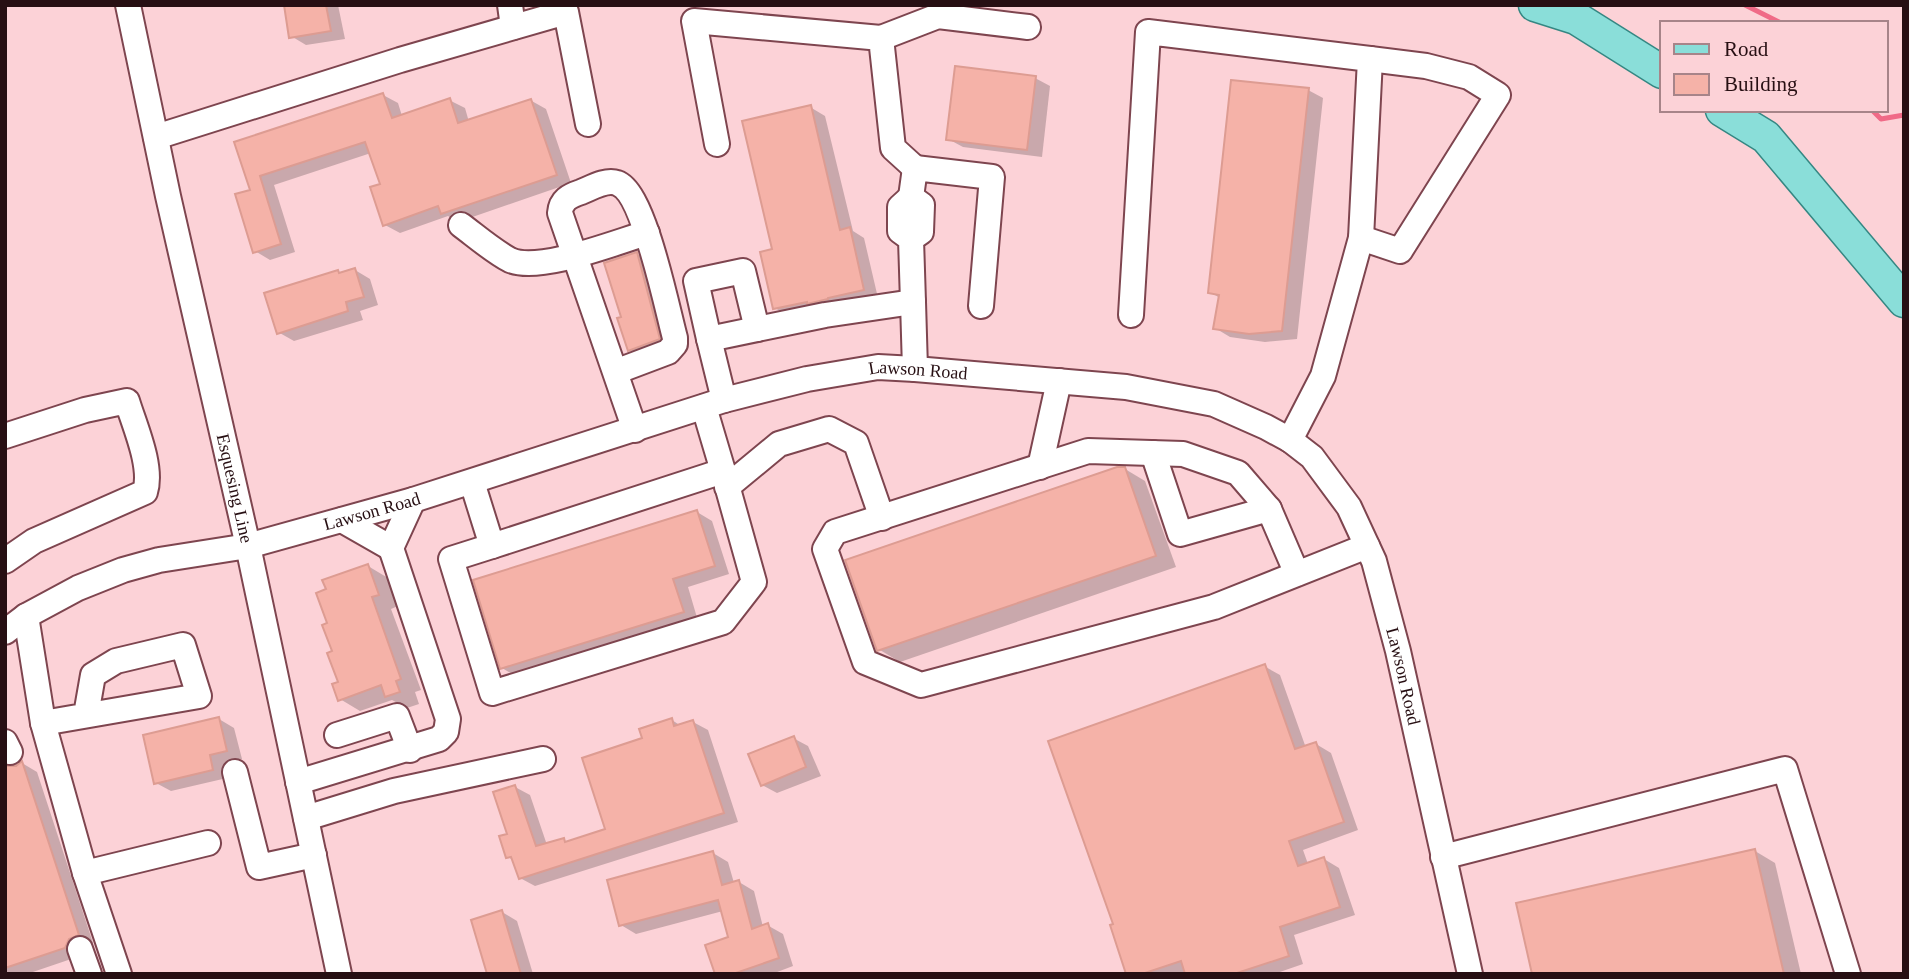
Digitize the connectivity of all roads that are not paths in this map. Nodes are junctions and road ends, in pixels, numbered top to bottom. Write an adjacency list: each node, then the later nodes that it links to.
1 (128, 5): 11 (street, Esquesing Line)
2 (1535, 5): 8 (main road)
3 (565, 9): 4 (street); 10 (street)
4 (511, 16): 11 (street)
5 (1028, 27): 6 (street)
6 (881, 38): 12 (street); 13 (street)
7 (1370, 59): 16 (street); 16 (street); 21 (street)
8 (1660, 71)
9 (1726, 112): 18 (main road)
10 (588, 124)
11 (156, 136): 40 (street, Esquesing Line)
12 (716, 144)
13 (915, 168): 19 (street); 20 (street)
14 (461, 225): 17 (street)
15 (647, 233): 17 (street); 17 (street); 25 (street)
16 (1361, 239): 30 (street)
17 (574, 255): 25 (street)
18 (1904, 301)
19 (913, 302): 22 (street); 24 (street)
20 (981, 306)
21 (1130, 315)
22 (757, 329): 23 (street); 23 (street)
23 (709, 339): 27 (street)
24 (915, 369): 26 (street, Lawson Road); 27 (street, Lawson Road)
25 (615, 372): 28 (street)
26 (1059, 381): 30 (street, Lawson Road); 32 (street)
27 (714, 404): 28 (street, Lawson Road); 33 (street)
28 (635, 430): 34 (street, Lawson Road)
29 (5, 436): 43 (street)
30 (1290, 440): 39 (street, Lawson Road)
31 (1153, 453): 32 (street); 36 (street); 36 (street)
32 (1040, 467): 37 (street)
33 (725, 479): 37 (street); 41 (street); 41 (street)
34 (472, 482): 35 (street, Lawson Road); 41 (street)
35 (413, 500): 38 (street, Lawson Road); 42 (street)
36 (1269, 509): 44 (street)
37 (883, 518): 44 (street)
38 (342, 520): 40 (street, Lawson Road); 42 (street)
39 (1367, 545): 44 (street); 57 (street, Lawson Road)
40 (248, 546): 45 (street, Lawson Road); 53 (street, Esquesing Line)
41 (492, 546)
42 (391, 548): 50 (street)
43 (5, 561)
44 (1297, 574)
45 (26, 617): 46 (street, Lawson Road); 48 (street)
46 (5, 632)
47 (86, 715): 48 (street)
48 (43, 723): 58 (street)
49 (337, 735): 50 (street)
50 (410, 750): 53 (street)
51 (543, 759): 54 (street)
52 (235, 772): 56 (street)
53 (298, 782): 54 (street, Esquesing Line)
54 (306, 818): 56 (street, Esquesing Line)
55 (208, 843): 58 (street)
56 (314, 855): 62 (street, Esquesing Line)
57 (1443, 857): 63 (street, Lawson Road); 64 (street)
58 (85, 873): 61 (street)
59 (80, 949): 60 (street)
60 (89, 974)
61 (119, 974)
62 (339, 974)
63 (1470, 974)
64 (1848, 974)

